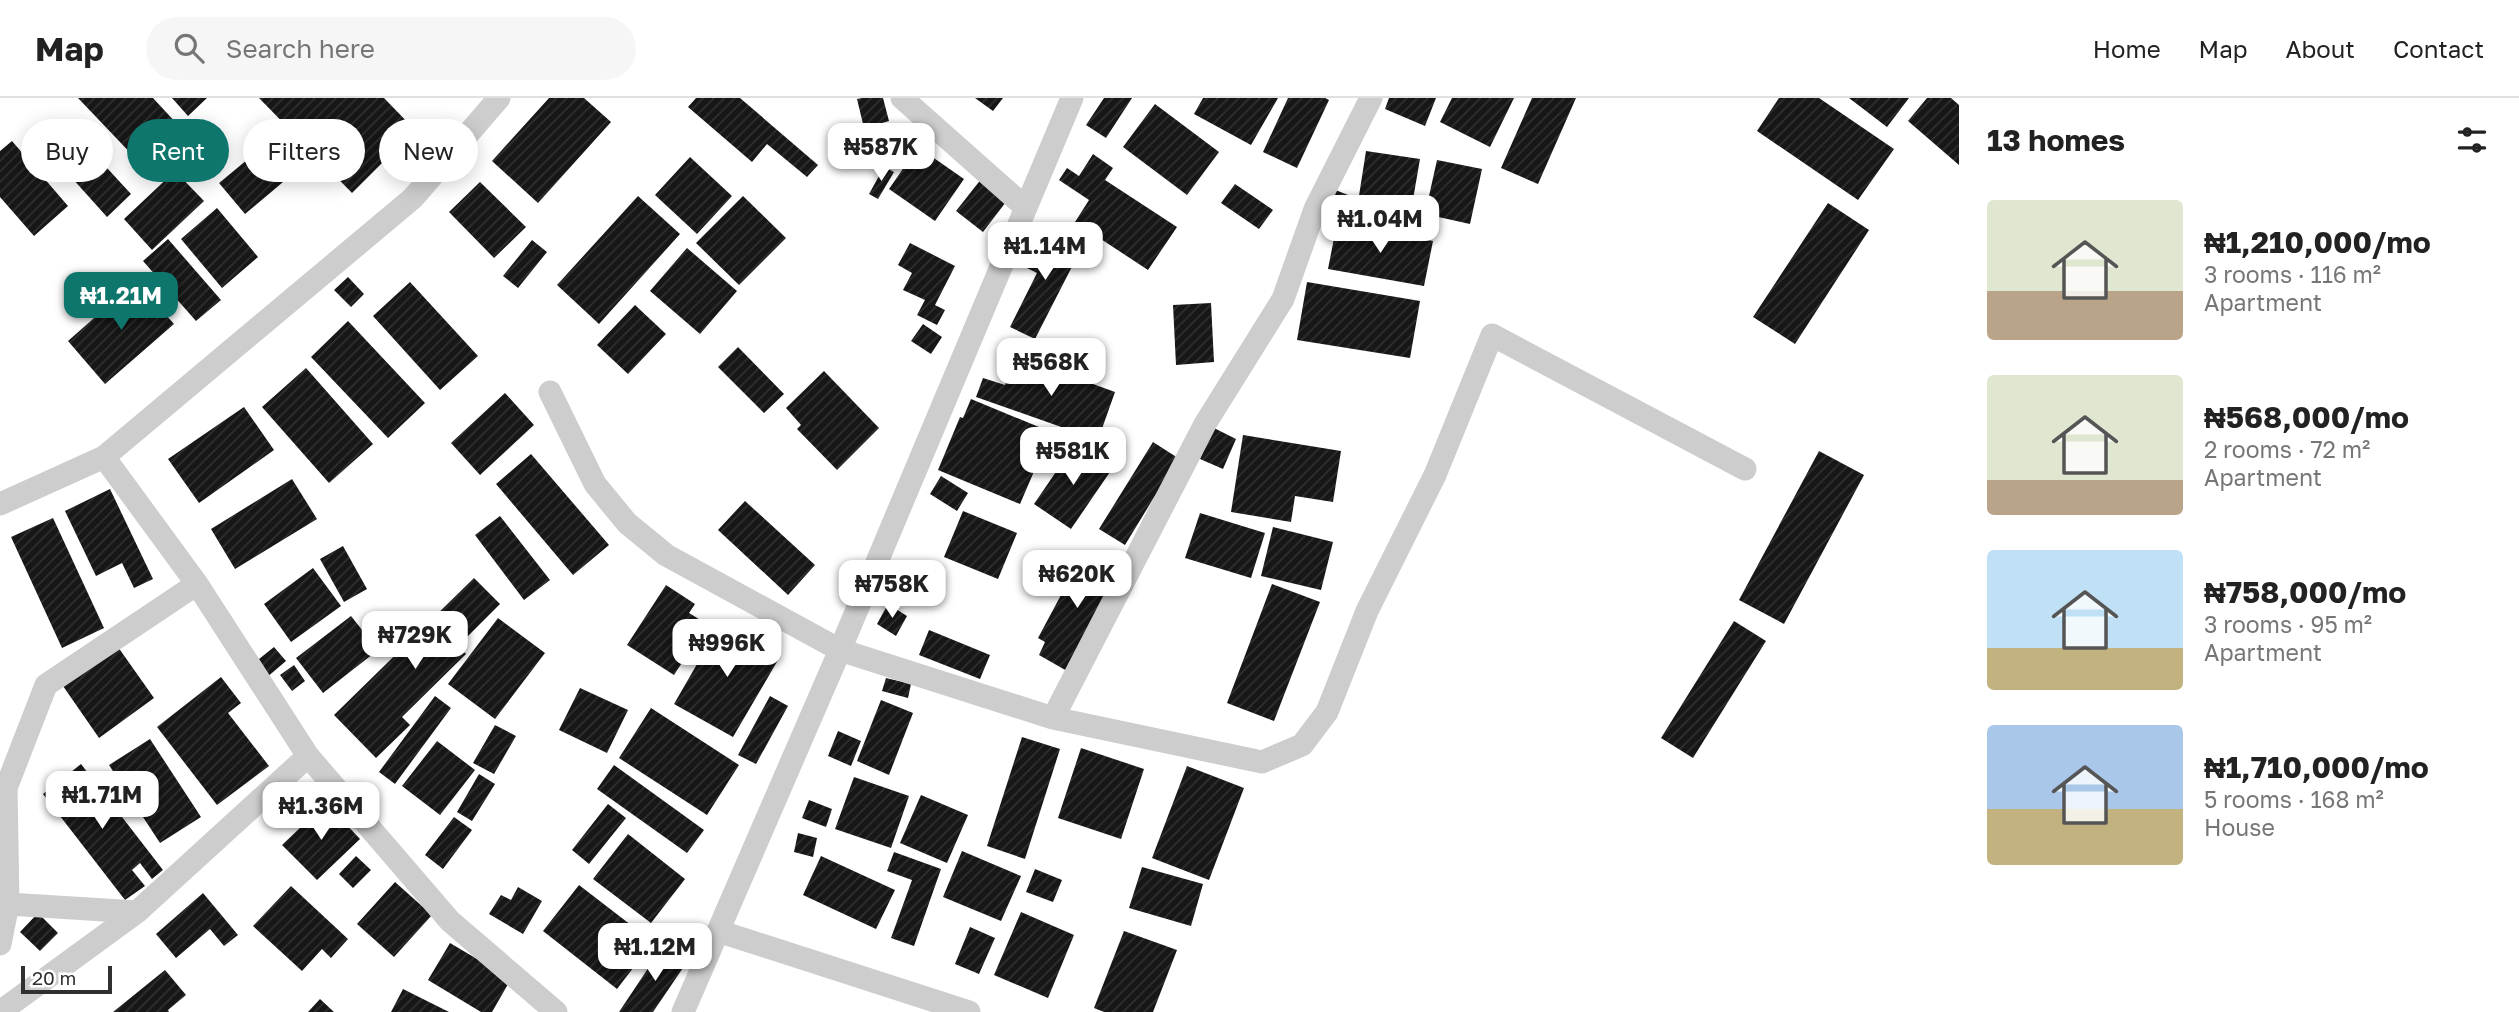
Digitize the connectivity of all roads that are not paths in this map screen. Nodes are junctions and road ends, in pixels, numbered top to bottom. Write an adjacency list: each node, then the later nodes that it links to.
1 (499, 98): 7 (street)
2 (902, 98): 5 (street)
3 (1072, 98): 5 (street)
4 (1371, 98): 12 (street)
5 (1025, 207): 11 (street)
6 (550, 392): 11 (street)
7 (104, 457): 9 (street); 10 (street)
8 (1745, 469): 12 (street)
9 (0, 503)
10 (197, 584): 13 (street); 14 (street)
11 (840, 650): 12 (street); 16 (street)
12 (1053, 718)
13 (308, 756): 15 (street); 20 (street)
14 (8, 904): 15 (street); 17 (street)
15 (137, 912): 19 (street)
16 (718, 931): 21 (street); 22 (street)
17 (0, 944)
18 (0, 999): 19 (street)
19 (2, 1012)
20 (556, 1012)
21 (683, 1012)
22 (969, 1012)

